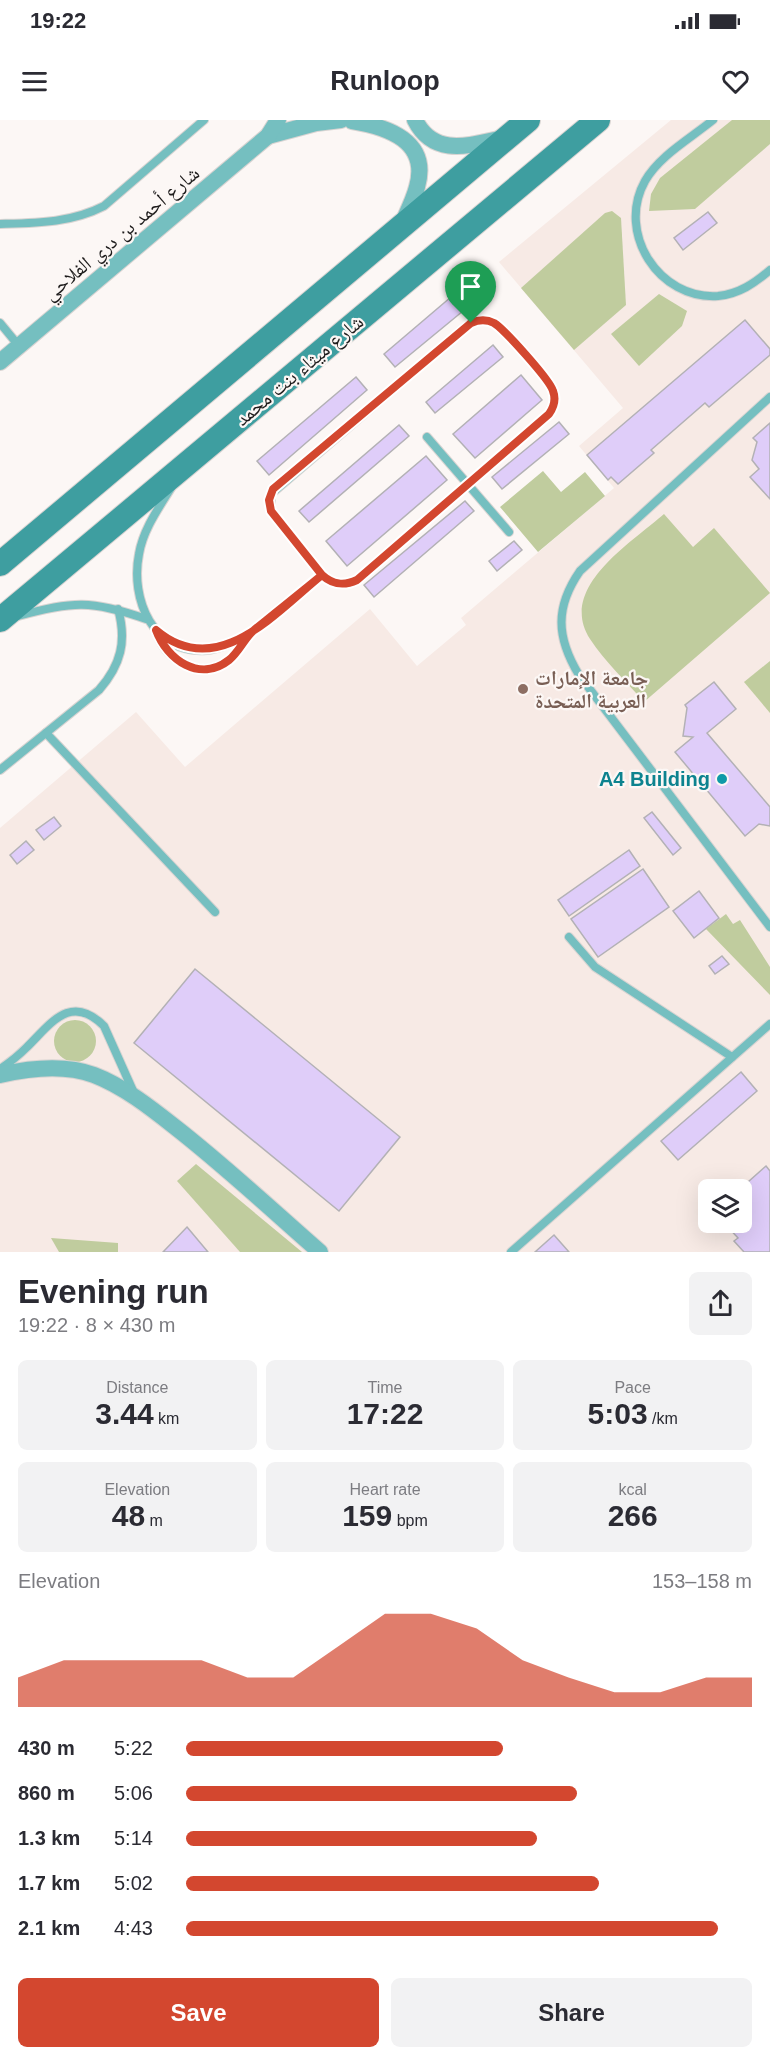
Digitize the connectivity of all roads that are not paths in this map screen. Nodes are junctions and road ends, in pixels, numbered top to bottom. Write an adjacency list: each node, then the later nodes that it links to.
1 (204, 120): 10 (lane)
2 (278, 120): 8 (street, شارع أحمد بن دري الفلاحي)
3 (348, 120): 8 (street, شارع أحمد بن دري الفلاحي); 11 (street)
4 (415, 120): 9 (street)
5 (528, 120): 9 (main road)
6 (598, 120): 18 (main road, شارع ميثاء بنت محمد)
7 (713, 120): 12 (lane)
8 (268, 136): 14 (street, شارع أحمد بن دري الفلاحي)
9 (507, 137): 11 (main road)
10 (0, 224)
11 (401, 228): 21 (main road)
12 (770, 270)
13 (0, 323): 14 (lane)
14 (19, 346): 15 (street, شارع أحمد بن دري الفلاحي)
15 (0, 362)
16 (770, 397): 31 (lane)
17 (427, 437): 19 (lane)
18 (183, 467): 24 (lane); 25 (main road, شارع ميثاء بنت محمد)
19 (469, 485): 20 (lane); 22 (lane); 22 (lane)
20 (509, 532)
21 (0, 564)
22 (322, 575): 27 (lane)
23 (118, 609): 24 (lane); 25 (lane); 28 (lane)
24 (146, 619): 26 (lane)
25 (0, 620)
26 (156, 630): 27 (lane); 27 (lane)
27 (250, 634)
28 (46, 733): 29 (lane); 30 (lane)
29 (0, 770)
30 (215, 912)
31 (770, 927)
32 (569, 937): 34 (lane)
33 (770, 1024): 34 (lane)
34 (732, 1057): 39 (lane)
35 (0, 1069): 37 (lane)
36 (0, 1075): 37 (street)
37 (137, 1099): 38 (street)
38 (320, 1252)
39 (511, 1252)

